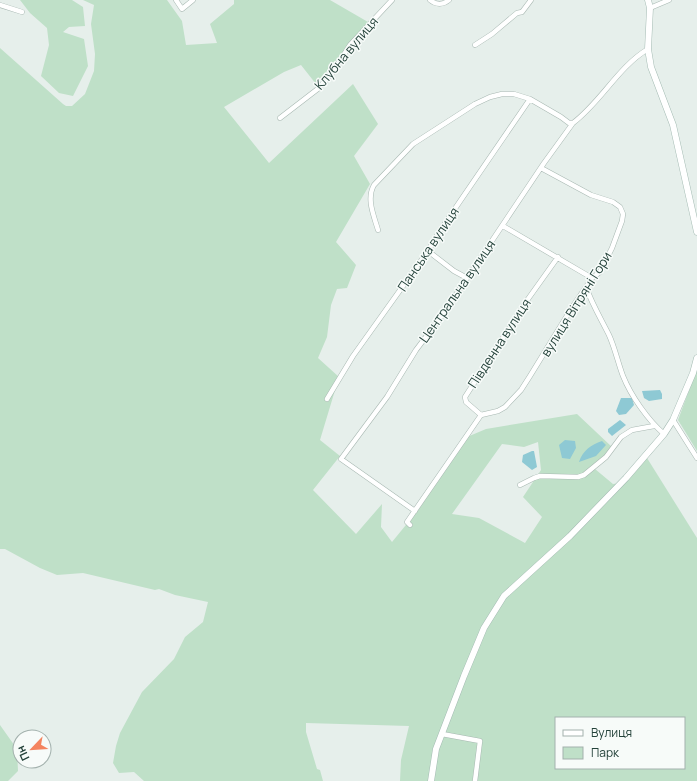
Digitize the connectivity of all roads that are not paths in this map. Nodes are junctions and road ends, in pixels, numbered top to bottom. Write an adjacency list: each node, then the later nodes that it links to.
1 (176, 0): 2 (street)
2 (193, 0)
3 (392, 0): 15 (street, Клубна вулиця)
4 (430, 0): 5 (street)
5 (449, 0)
6 (531, 0): 12 (street)
7 (648, 0): 10 (street)
8 (669, 0): 10 (street)
9 (0, 5): 11 (street)
10 (650, 8): 13 (street)
11 (22, 12)
12 (475, 45)
13 (648, 48): 16 (street, Центральна вулиця); 20 (street)
14 (530, 98): 16 (street); 19 (street); 21 (street, Панська вулиця)
15 (280, 118)
16 (573, 124): 17 (street, Центральна вулиця)
17 (541, 168): 18 (street, Центральна вулиця); 24 (street, вулиця Вітряні Гори)
18 (503, 226): 22 (street); 23 (street, Центральна вулиця)
19 (378, 230)
20 (697, 232)
21 (428, 252): 23 (street); 27 (street, Панська вулиця)
22 (558, 257): 24 (street); 28 (street, Південна вулиця)
23 (467, 278): 34 (street, Центральна вулиця)
24 (592, 278): 25 (street, вулиця Вітряні Гори)
25 (586, 287): 28 (street, вулиця Вітряні Гори); 30 (street)
26 (697, 358): 29 (street)
27 (327, 400)
28 (481, 415): 34 (street)
29 (673, 420): 31 (street); 32 (street)
30 (654, 426): 31 (street); 33 (street)
31 (664, 434): 36 (street)
32 (697, 458)
33 (520, 485)
34 (415, 511): 35 (street)
35 (410, 525)
36 (442, 734): 37 (street); 38 (street)
37 (431, 781)
38 (475, 781)

